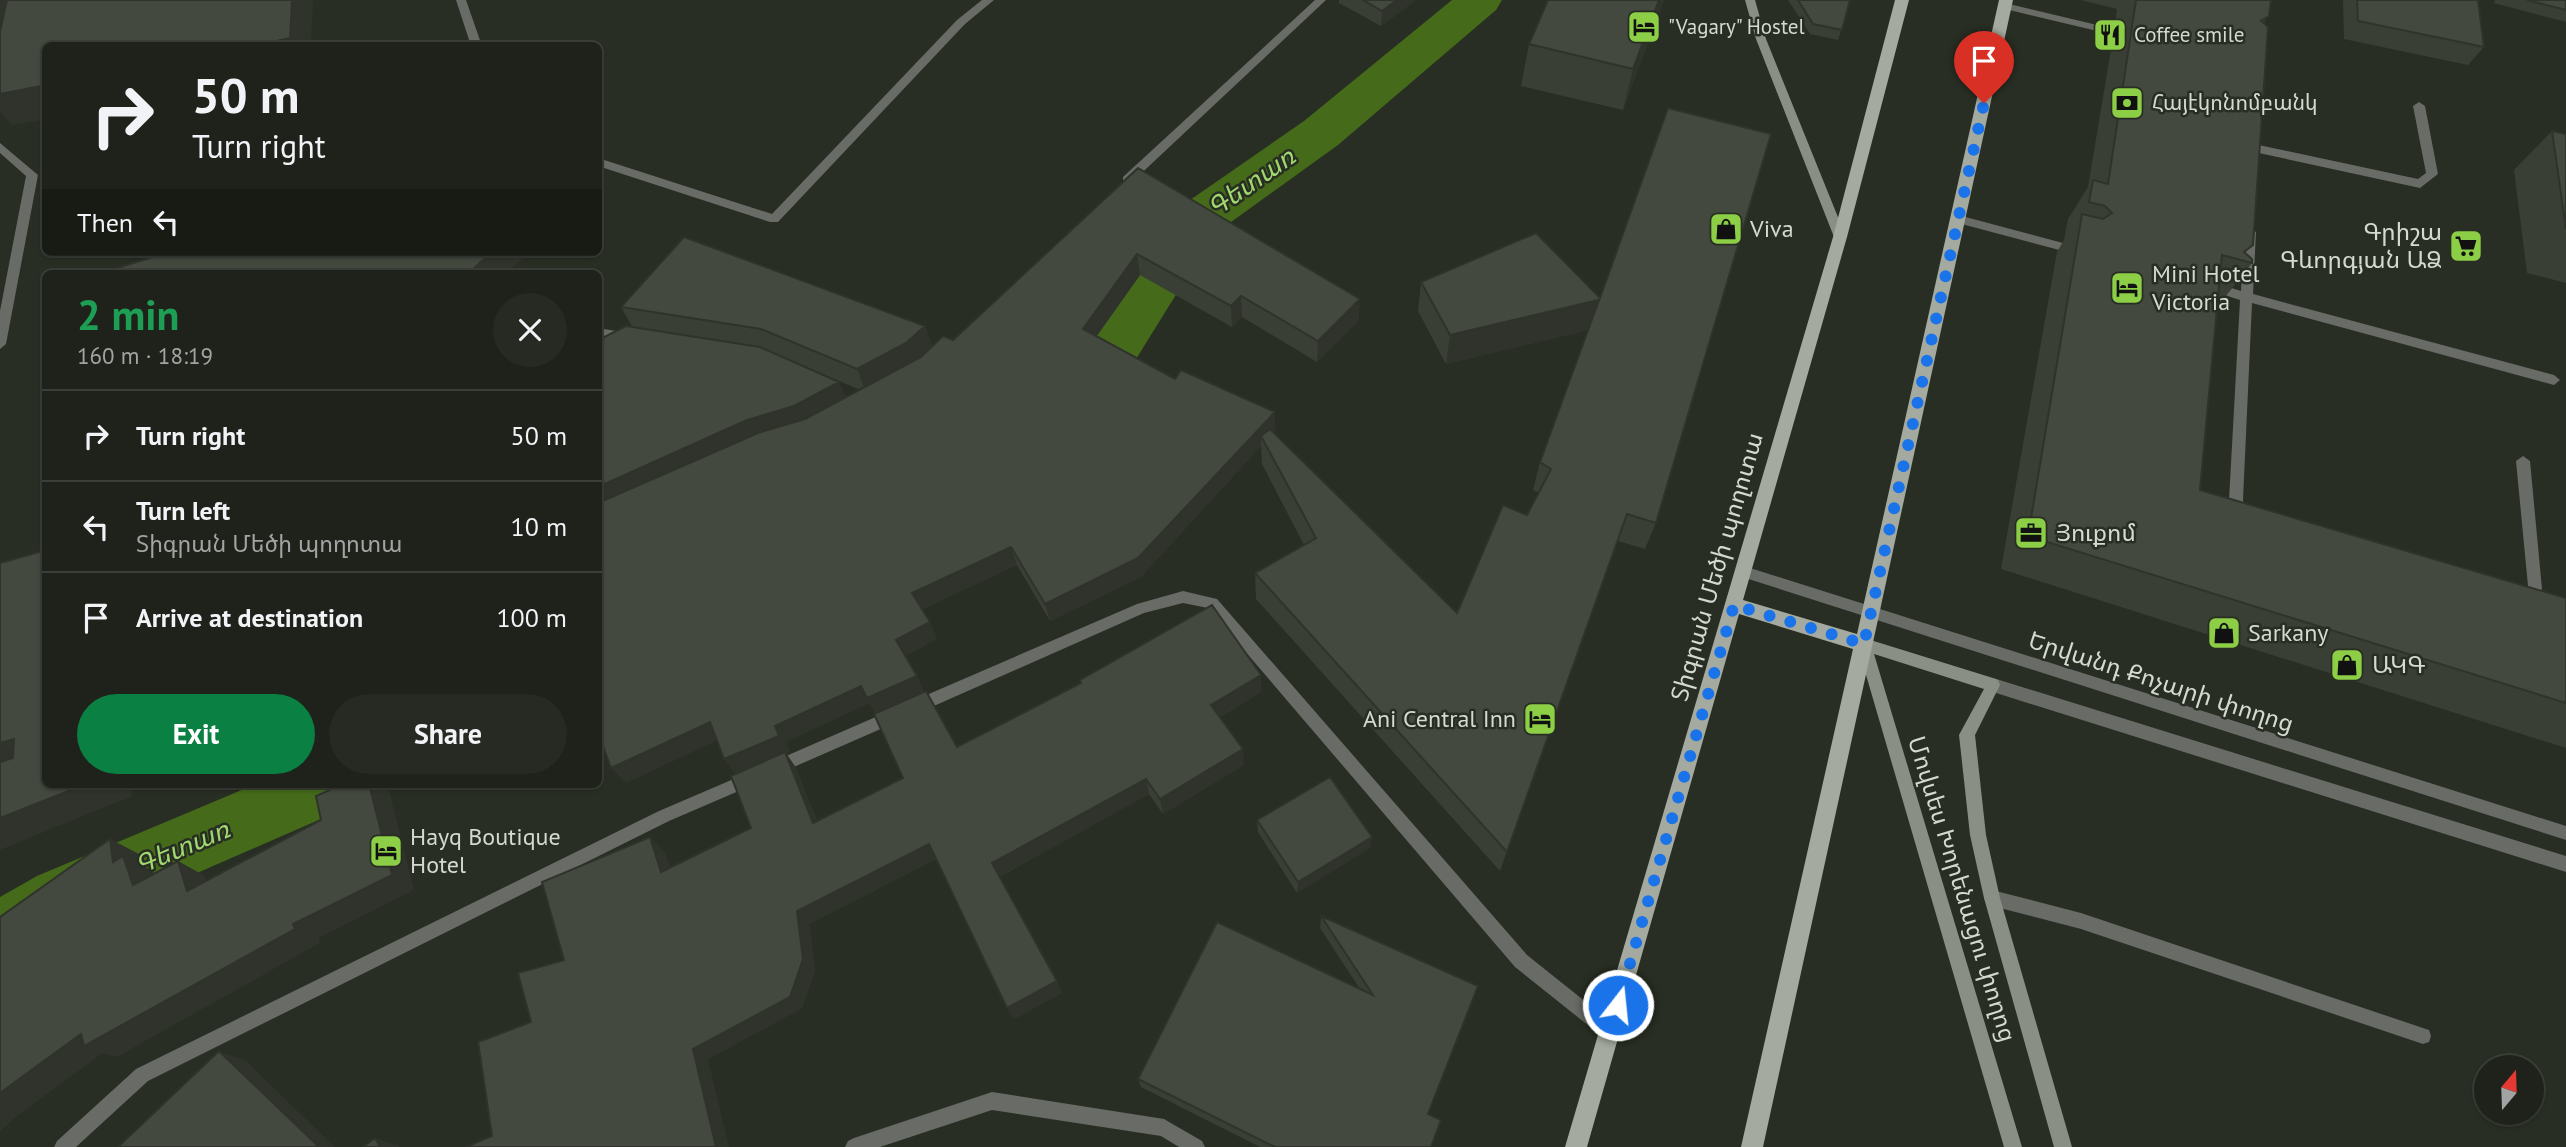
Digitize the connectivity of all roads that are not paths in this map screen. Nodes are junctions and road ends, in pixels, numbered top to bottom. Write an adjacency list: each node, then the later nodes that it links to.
1 (461, 0): 8 (street)
2 (989, 0): 14 (street)
3 (1321, 0): 15 (street)
4 (1750, 0): 18 (main road)
5 (1902, 0): 18 (main road, Տիգրան Մեծի պողոտա)
6 (2005, 3): 7 (street); 17 (main road)
7 (2113, 32)
8 (476, 42)
9 (2419, 106): 12 (street)
10 (2255, 135): 12 (street)
11 (0, 147): 24 (street)
12 (2254, 148): 13 (street)
13 (2253, 162)
14 (602, 163)
15 (1112, 194)
16 (2251, 216): 21 (street)
17 (1958, 219): 19 (street); 31 (main road)
18 (1840, 237): 28 (main road, Տիգրան Մեծի պողոտա)
19 (2078, 251)
20 (2222, 290): 21 (street)
21 (2247, 296): 25 (street); 27 (street)
22 (602, 334): 23 (street)
23 (638, 340)
24 (0, 344)
25 (2554, 380)
26 (2523, 461): 29 (street)
27 (2252, 530)
28 (1744, 572): 30 (main road, Տիգրան Մեծի պողոտա); 31 (street, Երվանդ Քոչարի փողոց)
29 (2510, 601)
30 (1734, 605): 32 (main road); 37 (main road, Տիգրան Մեծի պողոտա)
31 (1872, 614): 32 (main road); 34 (street, Երվանդ Քոչարի փողոց)
32 (1864, 644): 33 (main road); 43 (main road); 44 (main road, Մովսես Խորենացու փողոց)
33 (1993, 685): 35 (street); 36 (main road, Մովսես Խորենացու փողոց)
34 (2566, 834)
35 (2566, 864)
36 (1992, 898): 38 (street); 45 (main road, Մովսես Խորենացու փողոց)
37 (1610, 1032): 39 (street); 42 (main road, Տիգրան Մեծի պողոտա)
38 (2423, 1036)
39 (63, 1147)
40 (854, 1147): 41 (street)
41 (1196, 1147)
42 (1576, 1147)
43 (1752, 1147)
44 (2013, 1147)
45 (2063, 1147)

